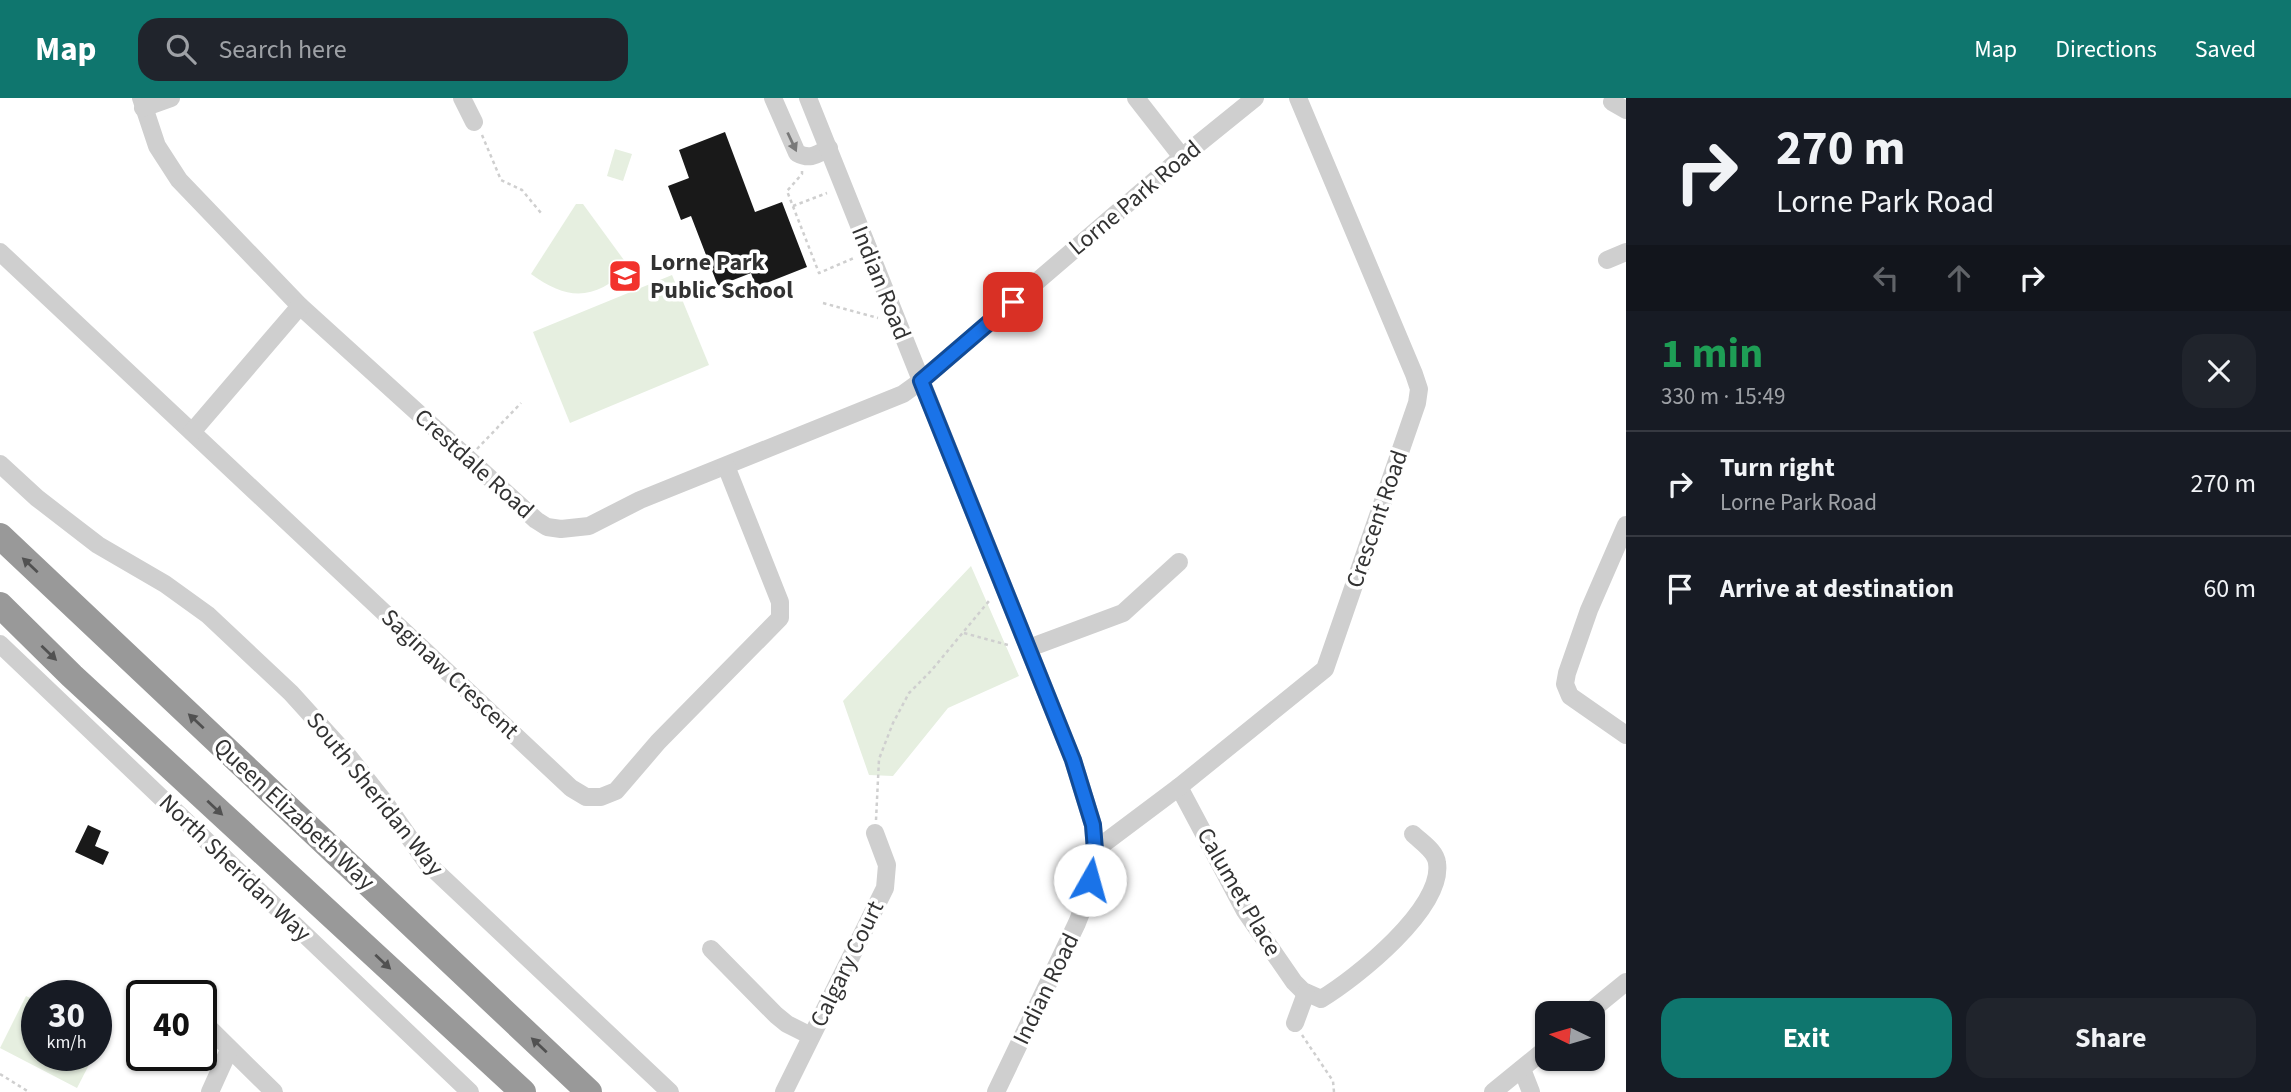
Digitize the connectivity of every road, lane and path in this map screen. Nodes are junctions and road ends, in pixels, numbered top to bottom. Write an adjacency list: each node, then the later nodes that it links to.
1 (170, 98): 8 (street)
2 (461, 98): 9 (street)
3 (773, 98): 11 (street, one-way to 11)
4 (808, 98): 10 (street, Indian Road)
5 (1136, 98): 12 (street)
6 (1255, 98): 12 (street, Lorne Park Road)
7 (1298, 98): 39 (street, Crescent Road)
8 (142, 103): 21 (street, Crestdale Road)
9 (474, 122): 15 (path)
10 (829, 148): 11 (street); 23 (street, Indian Road)
11 (797, 153): 14 (path)
12 (1182, 157): 23 (street, Lorne Park Road)
13 (827, 193): 14 (path)
14 (793, 206): 18 (path)
15 (541, 212)
16 (0, 252): 25 (street, Saginaw Crescent)
17 (1626, 252): 19 (street)
18 (854, 258)
19 (1607, 260)
20 (823, 303): 22 (path)
21 (300, 306): 25 (street); 26 (street, Crestdale Road)
22 (878, 318)
23 (921, 381): 28 (street, Crestdale Road); 37 (street, Indian Road)
24 (521, 403): 26 (path)
25 (192, 432): 28 (street, Saginaw Crescent)
26 (468, 459): 28 (street, Crestdale Road)
27 (0, 464): 60 (street, South Sheridan Way)
28 (726, 466)
29 (1626, 525): 38 (street)
30 (0, 536): 59 (highway, Queen Elizabeth Way, one-way to 30)
31 (1179, 562): 37 (street)
32 (989, 601): 34 (path)
33 (0, 605): 58 (highway, Queen Elizabeth Way, one-way to 58)
34 (964, 633): 36 (path); 40 (path)
35 (0, 644): 57 (street, North Sheridan Way)
36 (1008, 645)
37 (1029, 648): 42 (street, Indian Road)
38 (1626, 735)
39 (1179, 787): 42 (street, Crescent Road); 45 (street, Calumet Place)
40 (875, 833): 48 (street, Calgary Court)
41 (1413, 834): 45 (street)
42 (1095, 850): 62 (street, Indian Road)
43 (711, 949): 48 (street)
44 (1626, 982): 46 (street)
45 (1306, 993): 47 (street)
46 (1603, 1001)
47 (1295, 1023): 63 (path)
48 (811, 1036): 61 (street, Calgary Court)
49 (217, 1037): 50 (street)
50 (229, 1050): 55 (street); 56 (street)
51 (1535, 1058): 52 (street)
52 (1522, 1069): 64 (street); 65 (street)
53 (0, 1074): 54 (path)
54 (29, 1092)
55 (210, 1092)
56 (274, 1092)
57 (470, 1092)
58 (523, 1092)
59 (589, 1092)
60 (670, 1092)
61 (784, 1092)
62 (996, 1092)
63 (1334, 1092)
64 (1493, 1092)
65 (1531, 1092)

